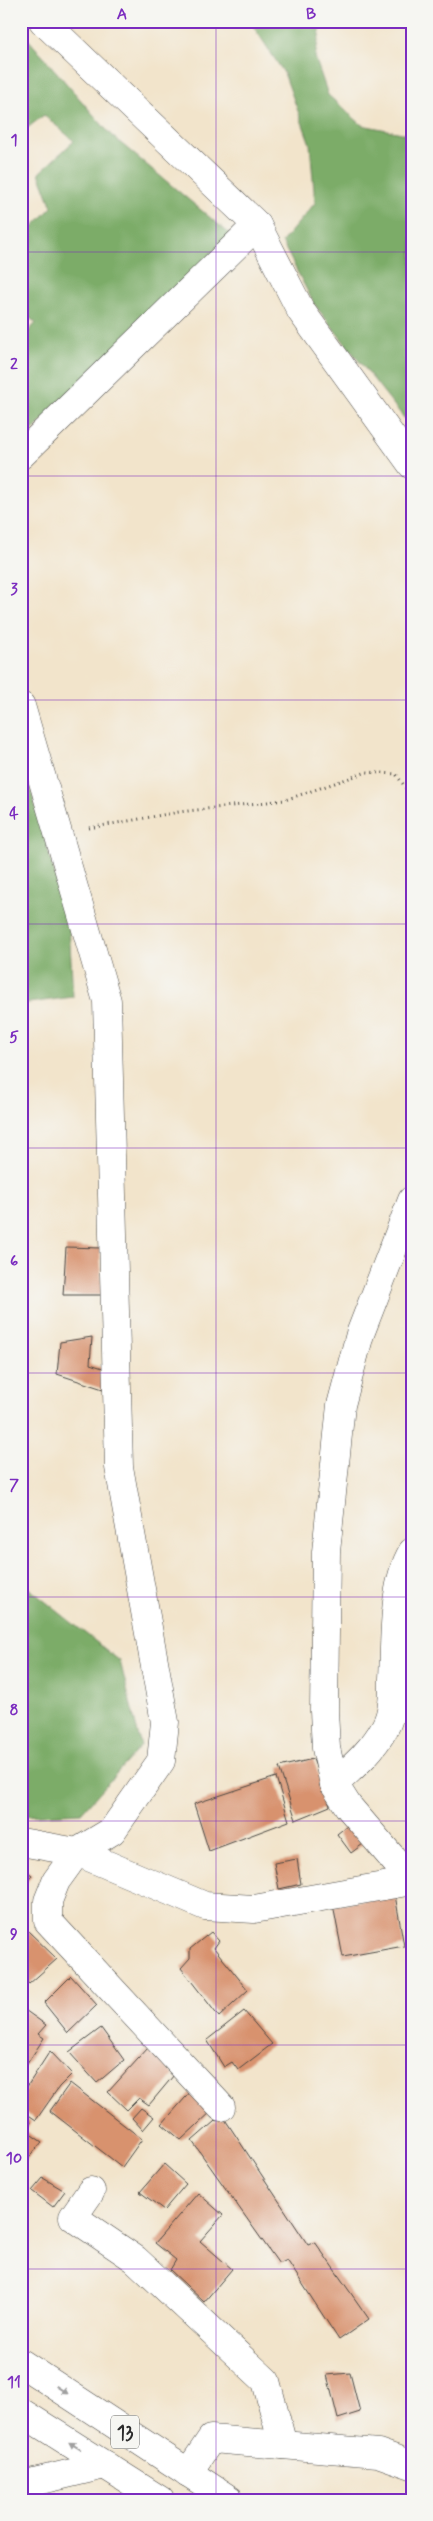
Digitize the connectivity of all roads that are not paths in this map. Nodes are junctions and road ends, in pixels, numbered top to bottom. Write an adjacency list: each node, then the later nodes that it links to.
1 (43, 21): 2 (street)
2 (257, 225): 3 (street); 4 (street)
3 (21, 455)
4 (412, 465)
5 (21, 706): 10 (street)
6 (412, 1200): 8 (street)
7 (412, 1552): 8 (street)
8 (334, 1784): 11 (street)
9 (21, 1842): 10 (street)
10 (77, 1852): 11 (street); 12 (street)
11 (412, 1881)
12 (221, 2107)
13 (91, 2191): 16 (street)
14 (21, 2363): 19 (street, 13, one-way to 19)
15 (21, 2412): 17 (street, 13, one-way to 15)
16 (283, 2445): 18 (street); 19 (street)
17 (105, 2465): 20 (street); 21 (street, 13)
18 (412, 2465)
19 (188, 2473): 22 (street, 13)
20 (21, 2485)
21 (160, 2500)
22 (230, 2500)

